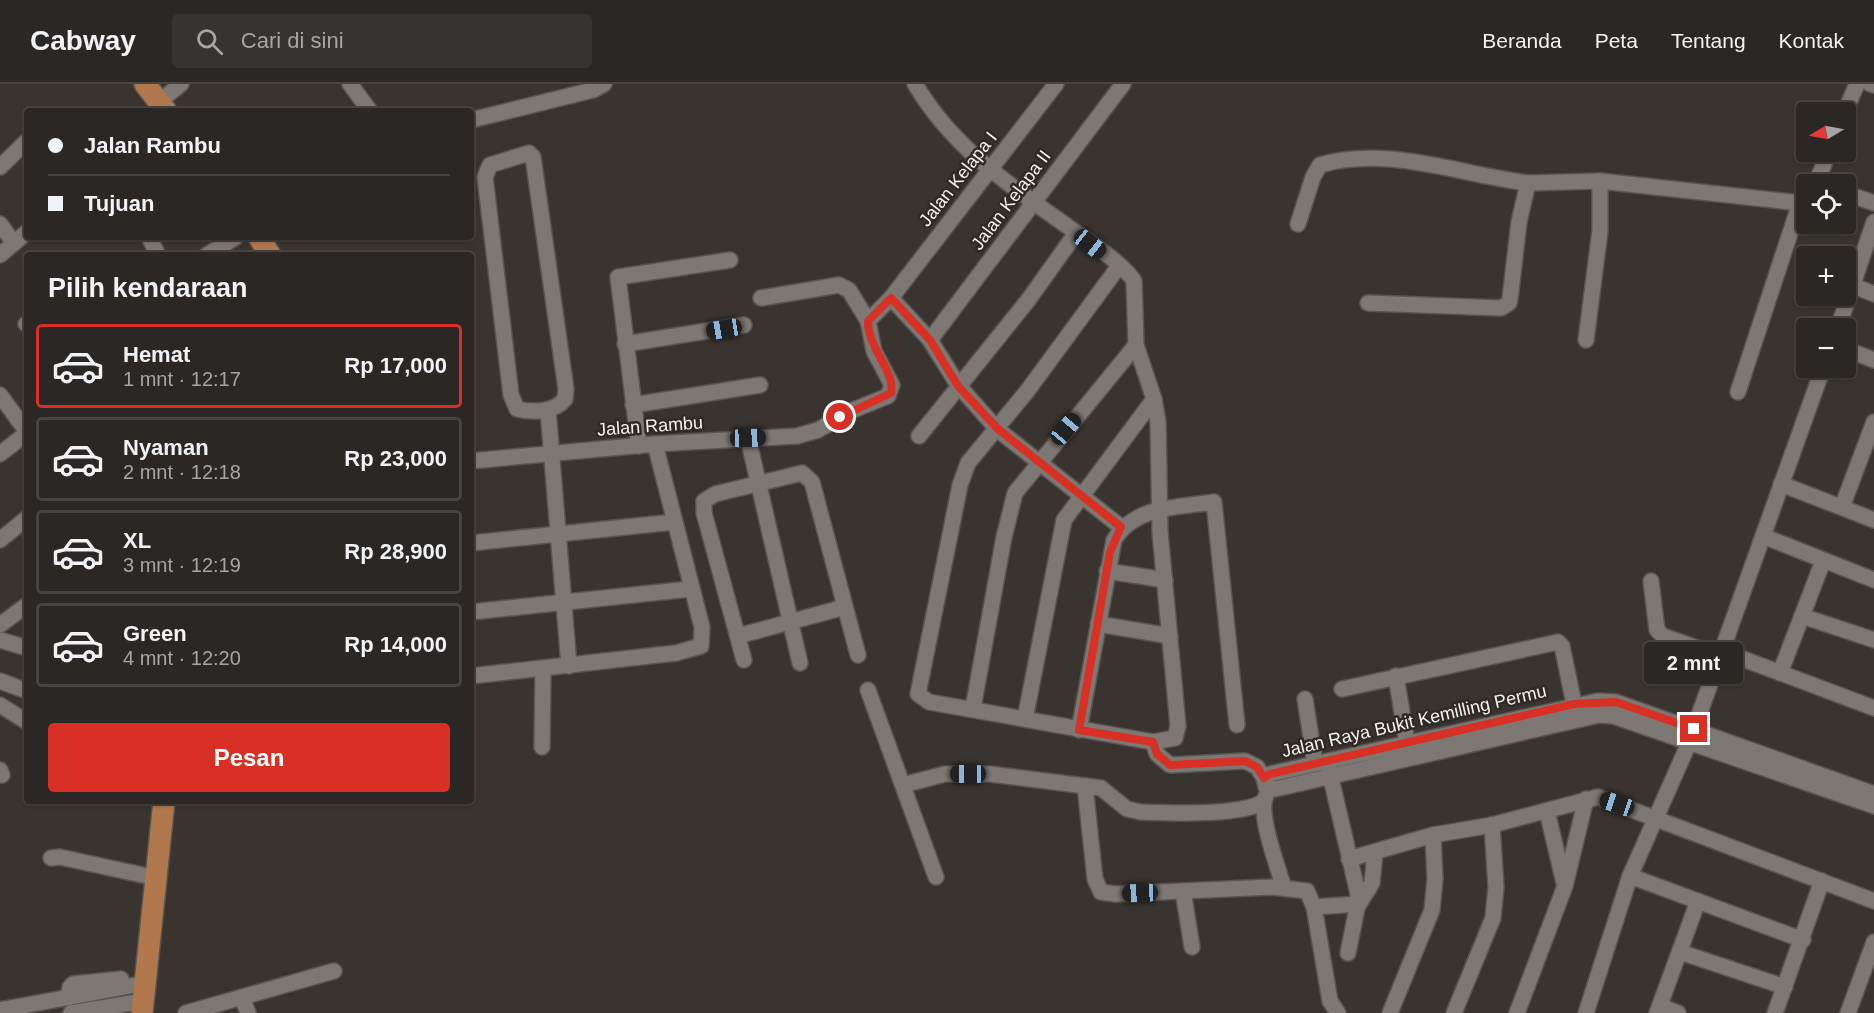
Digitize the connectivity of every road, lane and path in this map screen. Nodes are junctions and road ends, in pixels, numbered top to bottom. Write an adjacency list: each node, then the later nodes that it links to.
1 (145, 84): 10 (highway)
2 (181, 84): 10 (street)
3 (350, 84): 11 (street)
4 (604, 84): 12 (street)
5 (915, 84): 15 (street)
6 (1056, 84): 15 (street, Jalan Kelapa I)
7 (1123, 84): 20 (street, Jalan Kelapa II)
8 (1857, 84): 9 (street)
9 (1849, 102)
10 (162, 107)
11 (368, 108)
12 (474, 119)
13 (24, 144): 14 (street)
14 (0, 167)
15 (989, 170): 20 (street); 38 (street, Jalan Kelapa I)
16 (1600, 181): 17 (street); 18 (street); 43 (street)
17 (1528, 183): 24 (street); 39 (street)
18 (1796, 189)
19 (1856, 197): 21 (street)
20 (1034, 202): 25 (street); 42 (street, Jalan Kelapa II)
21 (1874, 203)
22 (1874, 222): 34 (street)
23 (0, 224): 29 (street)
24 (1298, 224)
25 (1077, 232): 33 (street); 50 (street)
26 (1796, 232): 51 (street)
27 (24, 235): 29 (street)
28 (231, 240): 30 (street)
29 (14, 243): 31 (street)
30 (212, 252)
31 (0, 255)
32 (730, 260): 44 (street)
33 (1119, 266): 45 (street); 58 (street)
34 (1856, 280)
35 (1856, 287): 36 (street)
36 (1874, 294)
37 (761, 298): 40 (street)
38 (891, 298): 40 (street); 42 (street)
39 (1368, 303)
40 (868, 321): 61 (street, Jalan Rambu)
41 (744, 326): 44 (street)
42 (930, 340): 50 (street)
43 (1586, 340)
44 (625, 344): 54 (street)
45 (1136, 345): 53 (street); 67 (street)
46 (1856, 354): 47 (street)
47 (1874, 360)
48 (1819, 378): 69 (street)
49 (760, 385): 54 (street)
50 (958, 386): 58 (street); 60 (street)
51 (1738, 392)
52 (0, 395): 57 (street)
53 (1154, 399): 70 (street); 72 (street)
54 (633, 405): 63 (street)
55 (548, 410): 55 (street); 64 (street)
56 (1874, 420): 71 (street)
57 (24, 429)
58 (998, 429): 67 (street); 116 (street)
59 (24, 435): 65 (street)
60 (919, 436)
61 (748, 438): 62 (street, Jalan Rambu); 68 (street)
62 (655, 444): 63 (street, Jalan Rambu); 75 (street)
63 (639, 446): 64 (street, Jalan Rambu)
64 (553, 452): 66 (street, Jalan Rambu); 77 (street)
65 (0, 454)
66 (474, 461)
67 (1038, 462): 70 (street); 116 (street)
68 (759, 483): 89 (street); 92 (street); 95 (street)
69 (1781, 484): 71 (street); 78 (street)
70 (1082, 494): 76 (street); 118 (street)
71 (1842, 507): 74 (street)
72 (1160, 510): 76 (street); 84 (street); 120 (street)
73 (24, 520): 79 (street)
74 (1874, 520)
75 (674, 522): 77 (street); 86 (street)
76 (1121, 527): 82 (street)
77 (558, 535): 80 (street); 87 (street)
78 (1763, 536): 81 (street); 100 (street)
79 (0, 540)
80 (474, 543)
81 (1823, 561): 83 (street); 91 (street)
82 (1107, 571): 84 (street); 93 (street)
83 (1873, 577)
84 (1165, 580): 96 (street)
85 (1651, 581): 100 (street)
86 (690, 589): 87 (street); 104 (street)
87 (564, 604): 90 (street); 104 (street)
88 (24, 607): 94 (street)
89 (845, 607): 92 (street); 101 (street)
90 (474, 612)
91 (1802, 616): 98 (street); 106 (street)
92 (790, 621): 95 (street); 103 (street)
93 (1098, 624): 96 (street); 121 (street)
94 (0, 625)
95 (738, 636): 102 (street)
96 (1170, 636): 123 (street)
97 (0, 639): 99 (street)
98 (1874, 640)
99 (24, 647)
100 (1721, 653): 106 (street); 122 (street)
101 (858, 655)
102 (744, 660)
103 (800, 663)
104 (569, 666): 105 (street)
105 (543, 669): 107 (street); 125 (street)
106 (1780, 673): 117 (street)
107 (474, 676)
108 (1396, 676): 110 (street); 114 (street); 124 (street)
109 (0, 681): 111 (street)
110 (1342, 689)
111 (24, 690)
112 (868, 690): 128 (street)
113 (1305, 699): 126 (street)
114 (1574, 704): 122 (street, Jalan Raya Bukit Kemilling Permu); 124 (street, Jalan Raya Bukit Kemilling Permu)
115 (0, 705): 119 (street)
116 (973, 708): 118 (street)
117 (1874, 708)
118 (1025, 719): 121 (street)
119 (24, 720)
120 (1237, 725)
121 (1079, 730): 123 (street)
122 (1692, 736): 127 (street, Jalan Raya Bukit Kemilling Permu); 131 (street, Jalan Raya Bukit Kemilling Permu); 134 (street, Jalan Raya Bukit Kemilling Permu); 136 (street)
123 (1153, 742): 130 (street)
124 (1407, 742): 126 (street, Jalan Raya Bukit Kemilling Permu)
125 (542, 747)
126 (1320, 763): 127 (street); 130 (street, Jalan Raya Bukit Kemilling Permu)
127 (1331, 778): 130 (street, Jalan Raya Bukit Kemilling Permu); 141 (street)
128 (903, 785): 129 (street); 143 (street)
129 (1085, 786): 130 (street); 148 (street)
130 (1266, 789): 147 (street)
131 (1874, 794)
132 (1586, 799): 135 (street); 136 (street); 146 (street)
133 (164, 804): 144 (highway)
134 (1874, 807)
135 (1547, 811): 137 (street); 146 (street)
136 (1654, 817): 142 (street); 145 (street)
137 (1492, 825): 138 (street); 169 (street)
138 (1433, 835): 139 (street); 168 (street)
139 (1375, 852): 141 (street); 151 (street)
140 (51, 858): 144 (street)
141 (1349, 859): 151 (street)
142 (1630, 876): 149 (street); 171 (street)
143 (936, 877)
144 (156, 878): 160 (highway)
145 (1822, 881): 150 (street); 153 (street)
146 (1565, 886): 170 (street)
147 (1284, 888): 148 (street); 152 (street)
148 (1183, 891): 155 (street)
149 (1698, 901): 153 (street); 156 (street)
150 (1874, 901)
151 (1359, 904): 152 (street); 157 (street)
152 (1314, 907): 167 (street)
153 (1803, 940): 159 (street)
154 (1874, 942): 174 (street)
155 (1191, 946)
156 (1680, 952): 159 (street); 164 (street)
157 (1347, 953)
158 (334, 971): 161 (street)
159 (1785, 987): 173 (street)
160 (144, 993): 162 (street); 162 (street)
161 (242, 997): 165 (street); 166 (street)
162 (64, 1006): 163 (street)
163 (0, 1010)
164 (1659, 1010): 172 (street)
165 (186, 1013)
166 (248, 1013)
167 (1338, 1013)
168 (1390, 1013)
169 (1454, 1013)
170 (1516, 1013)
171 (1586, 1013)
172 (1678, 1013)
173 (1775, 1013)
174 (1848, 1013)

